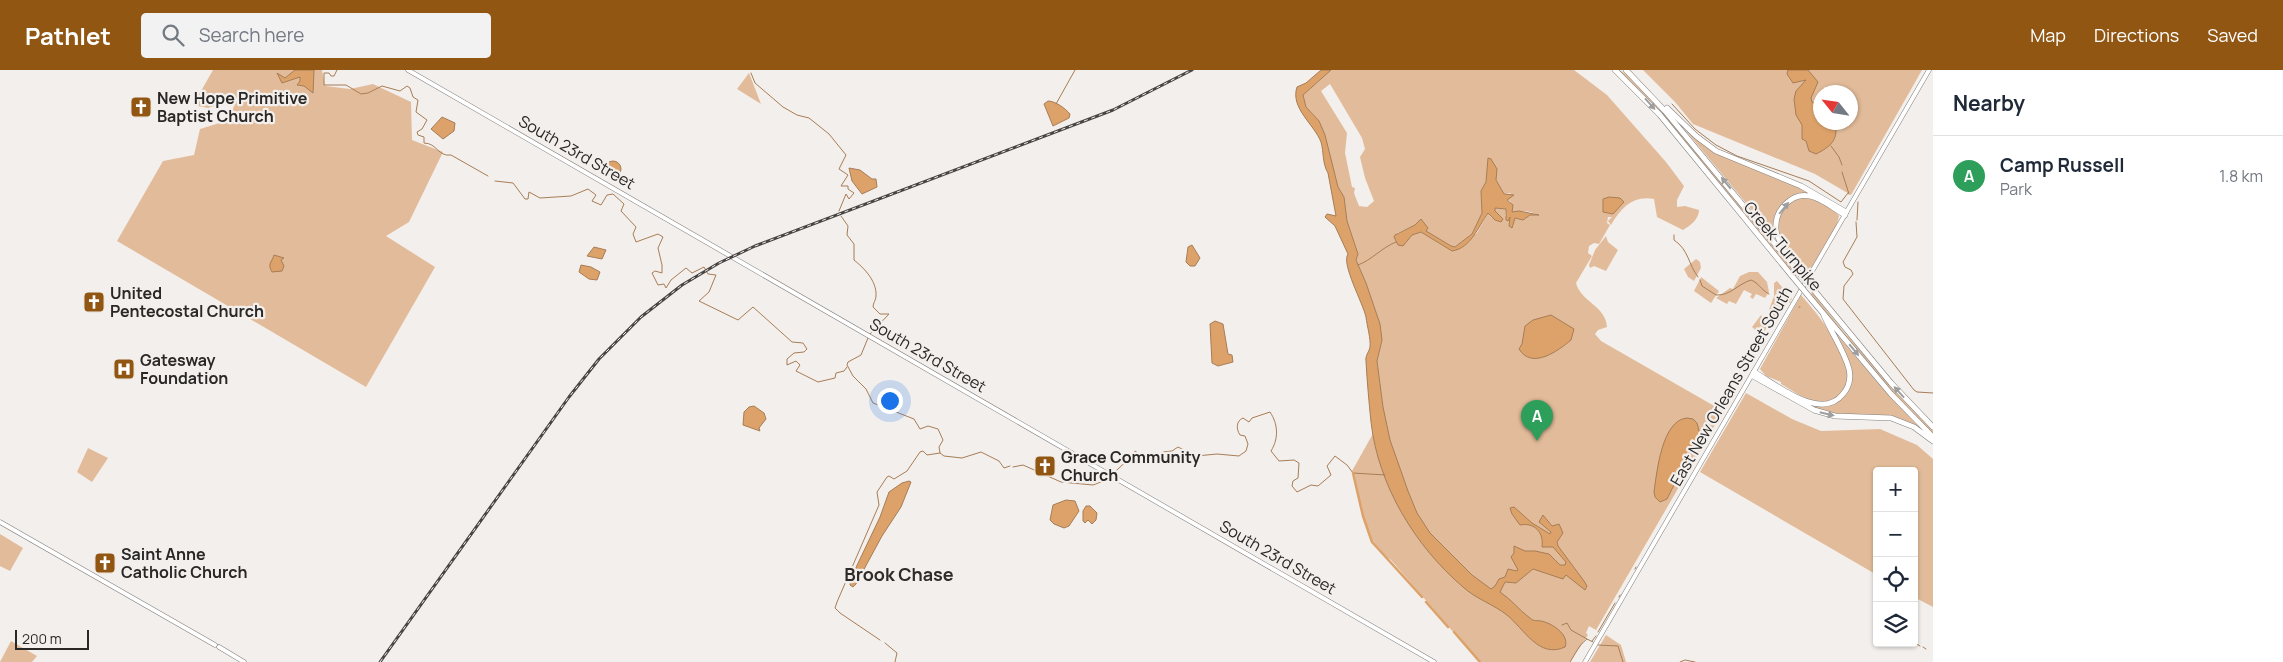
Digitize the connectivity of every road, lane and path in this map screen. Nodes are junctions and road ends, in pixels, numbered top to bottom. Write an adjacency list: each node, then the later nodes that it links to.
1 (408, 70): 14 (main road, South 23rd Street)
2 (1615, 70): 8 (highway, Creek Turnpike, one-way to 8, bridge)
3 (1626, 70): 5 (highway, Creek Turnpike)
4 (1929, 70): 6 (main road, East New Orleans Street South)
5 (1638, 81): 6 (highway); 7 (highway, Creek Turnpike, one-way to 5)
6 (1846, 213): 7 (highway, one-way to 6); 9 (main road, East New Orleans Street South)
7 (1790, 261): 10 (highway, Creek Turnpike, one-way to 7, bridge)
8 (1823, 313): 9 (highway); 11 (highway, Creek Turnpike, one-way to 11)
9 (1753, 374): 11 (highway, one-way to 11); 15 (main road, East New Orleans Street South)
10 (1933, 427)
11 (1933, 439)
12 (0, 522): 13 (main road)
13 (244, 662)
14 (1434, 662)
15 (1585, 662)

